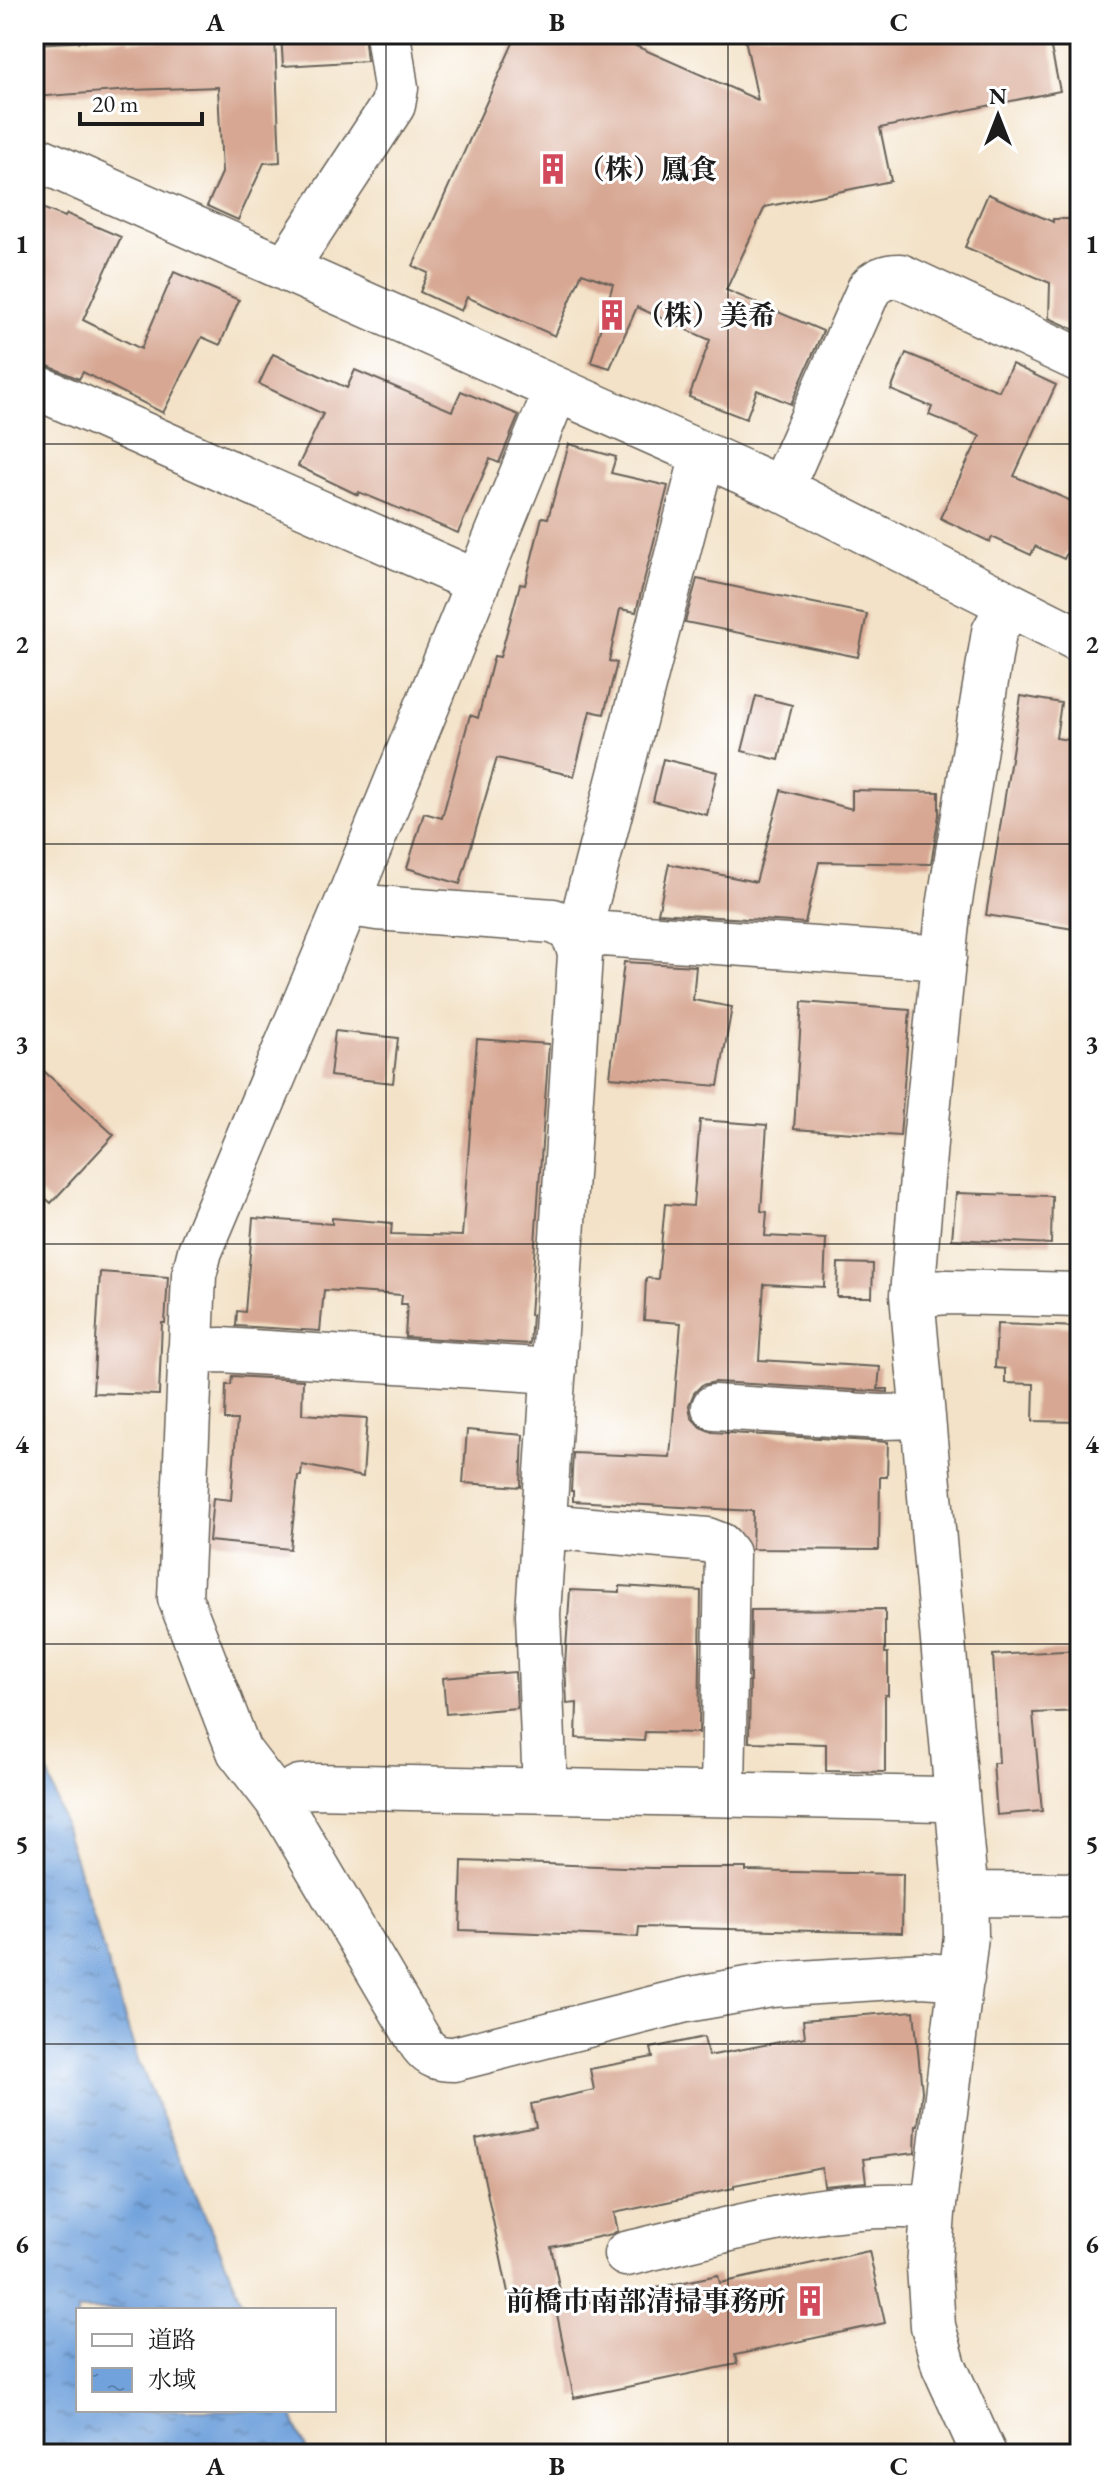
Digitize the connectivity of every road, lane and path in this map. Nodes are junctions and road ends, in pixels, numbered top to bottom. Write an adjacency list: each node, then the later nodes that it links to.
1 (388, 34): 3 (street)
2 (34, 157): 3 (street)
3 (288, 270): 6 (street)
4 (1080, 360): 8 (street)
5 (34, 386): 9 (street)
6 (556, 390): 7 (street); 9 (street)
7 (703, 455): 8 (street); 13 (street)
8 (781, 489): 10 (street)
9 (477, 582): 12 (street)
10 (1009, 605): 11 (street); 14 (street)
11 (1080, 640)
12 (349, 898): 13 (street); 17 (street)
13 (577, 940): 14 (street); 18 (street)
14 (944, 958): 15 (street)
15 (912, 1295): 16 (street); 20 (street)
16 (1080, 1295)
17 (190, 1351): 18 (street); 25 (street)
18 (554, 1371): 21 (street)
19 (714, 1407): 20 (street)
20 (923, 1416): 24 (street)
21 (545, 1526): 22 (street); 23 (street)
22 (545, 1790): 23 (street); 25 (street)
23 (723, 1793): 24 (street)
24 (957, 1795): 26 (street)
25 (276, 1799): 28 (street)
26 (965, 1894): 27 (street); 28 (street)
27 (1080, 1895)
28 (962, 1978): 29 (street)
29 (933, 2208): 30 (street); 31 (street)
30 (626, 2254)
31 (984, 2454)

